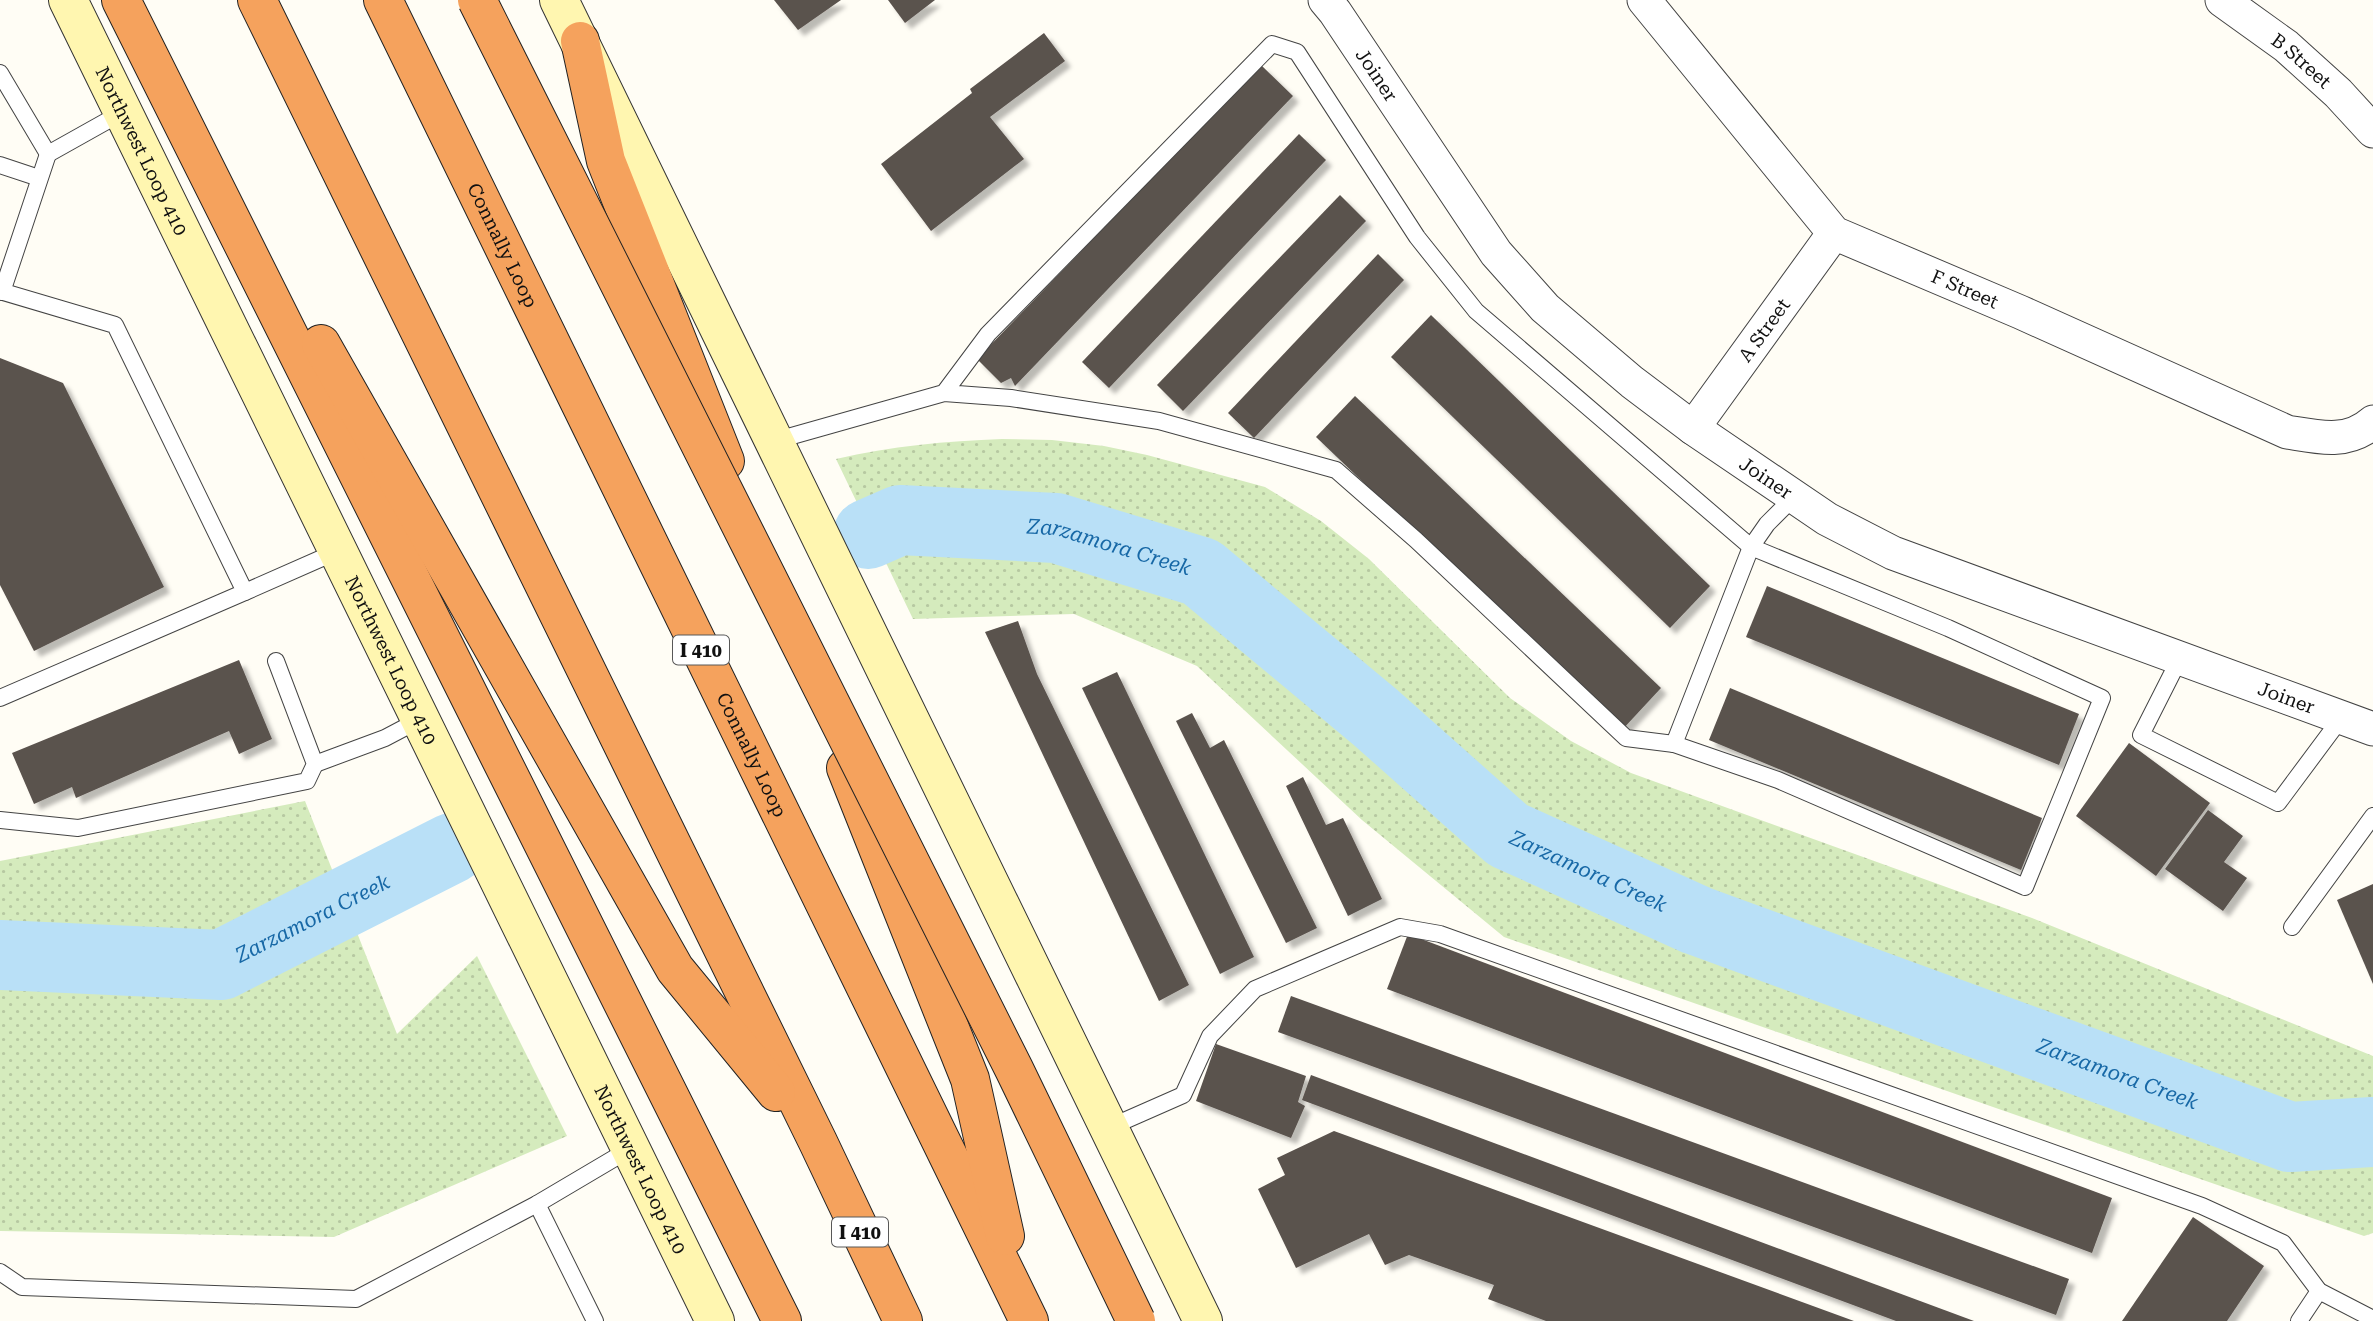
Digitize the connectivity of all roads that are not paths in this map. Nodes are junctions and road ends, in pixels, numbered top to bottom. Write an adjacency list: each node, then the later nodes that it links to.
1 (68, 0): 12 (main road, Northwest Loop 410)
2 (123, 0): 39 (highway); 48 (highway)
3 (257, 0): 39 (highway, I 410)
4 (383, 0): 44 (highway, Connally Loop / I 410)
5 (477, 0): 50 (highway, bridge)
6 (559, 0): 10 (main road)
7 (1325, 0): 21 (street, Joiner)
8 (1644, 0): 17 (street, F Street)
9 (2235, 4): 13 (street, B Street)
10 (580, 41): 22 (main road); 44 (highway)
11 (0, 73): 14 (lane)
12 (123, 112): 14 (lane); 25 (main road, Northwest Loop 410)
13 (2373, 131)
14 (48, 153): 16 (lane)
15 (0, 165): 16 (lane)
16 (39, 178): 18 (lane)
17 (1834, 233): 20 (street, F Street); 21 (street, A Street)
18 (1, 291): 26 (lane)
19 (944, 393): 22 (lane); 24 (lane); 33 (lane)
20 (2373, 422)
21 (1693, 428): 23 (street, Joiner)
22 (774, 440): 38 (main road)
23 (1794, 497): 24 (lane); 27 (street, Joiner)
24 (1751, 547): 33 (lane); 33 (lane)
25 (339, 551): 26 (lane); 31 (main road, Northwest Loop 410)
26 (244, 592): 29 (lane)
27 (2180, 658): 30 (street, Joiner); 30 (lane)
28 (276, 661): 34 (lane)
29 (0, 698)
30 (2342, 717): 32 (street, Joiner)
31 (421, 719): 34 (lane); 40 (main road, Northwest Loop 410)
32 (2373, 729)
33 (1674, 744)
34 (315, 764): 36 (lane)
35 (2373, 816): 37 (lane)
36 (0, 820)
37 (2292, 927)
38 (1108, 1128): 43 (lane); 51 (main road)
39 (818, 1142): 49 (highway, I 410)
40 (630, 1149): 41 (lane); 47 (main road, Northwest Loop 410)
41 (537, 1204): 42 (lane); 46 (lane)
42 (0, 1272)
43 (2319, 1291): 45 (lane); 52 (lane)
44 (1024, 1310)
45 (2373, 1319)
46 (595, 1321)
47 (715, 1321)
48 (782, 1321)
49 (903, 1321)
50 (1136, 1321)
51 (1203, 1321)
52 (2300, 1321)

